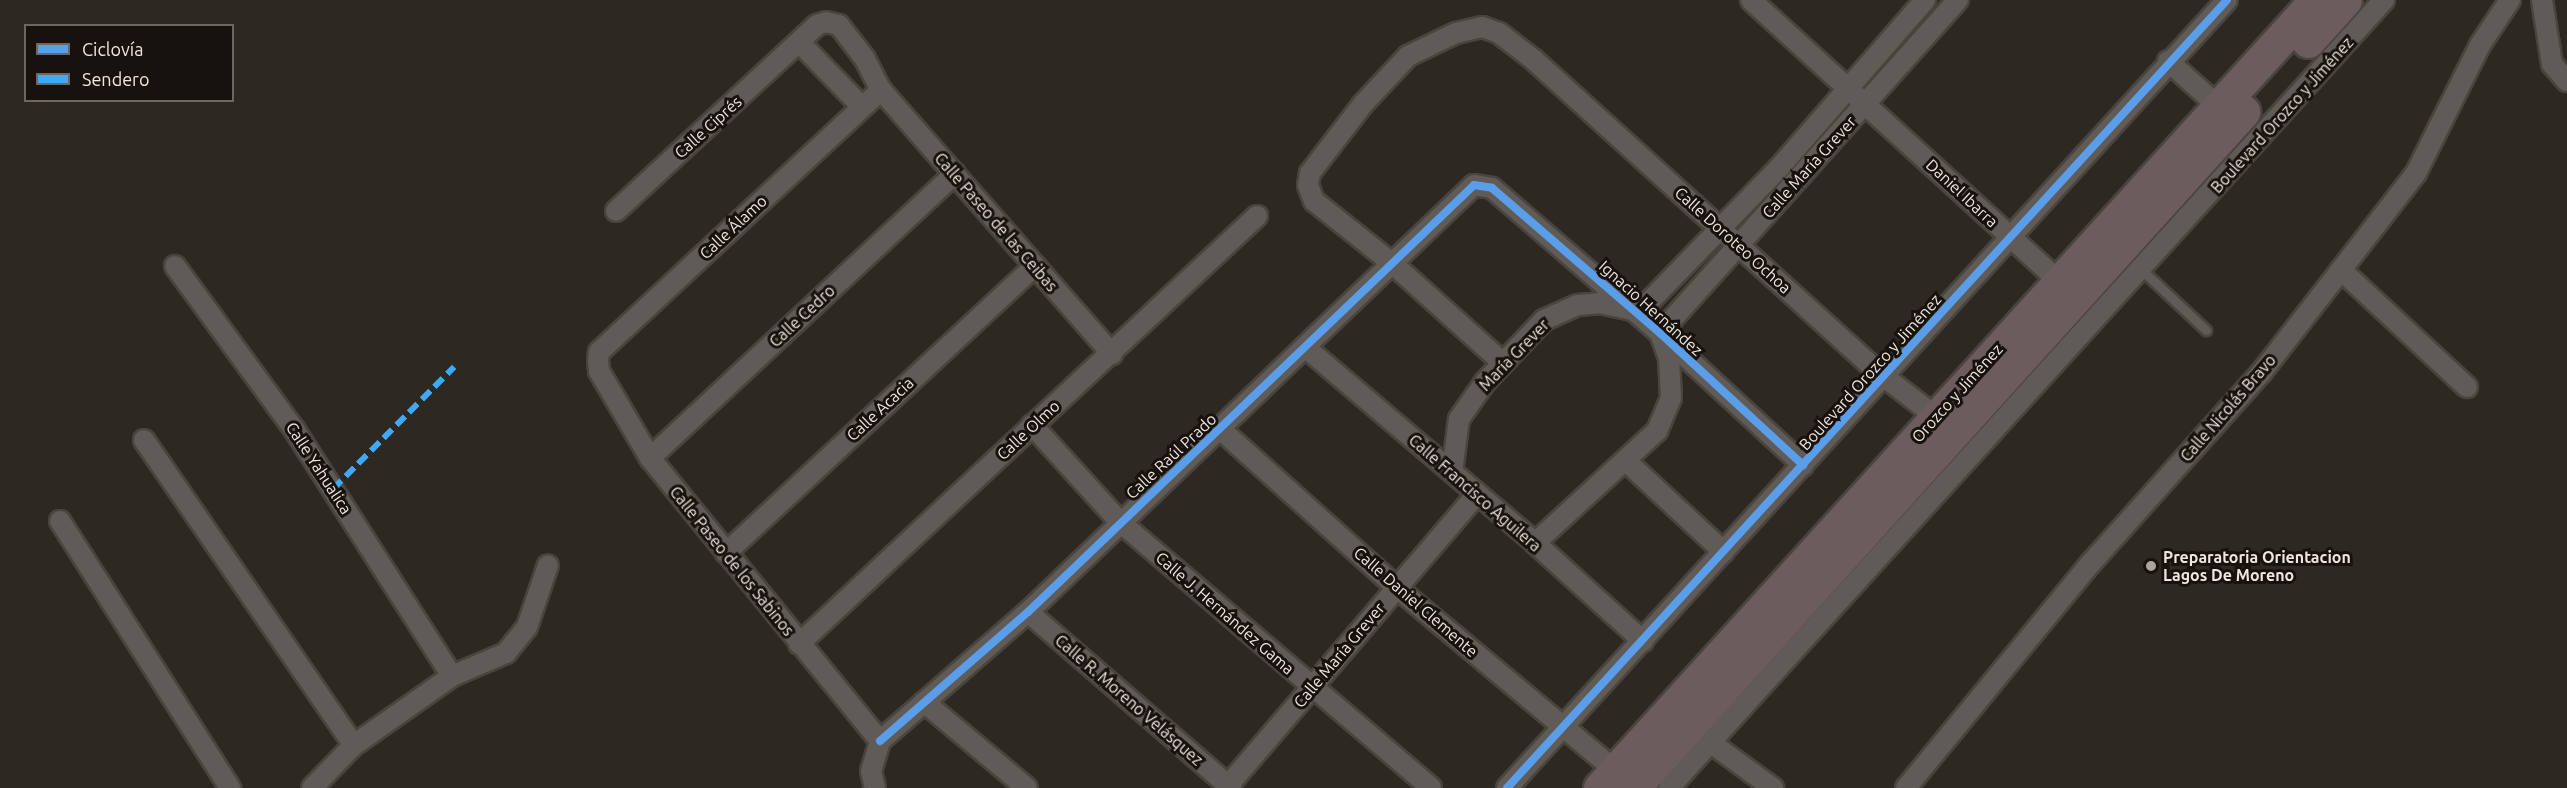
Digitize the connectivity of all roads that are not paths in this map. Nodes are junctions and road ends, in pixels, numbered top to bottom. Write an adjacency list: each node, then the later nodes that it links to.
1 (1751, 0): 14 (street, Daniel Ibarra)
2 (1925, 0): 14 (street, Calle María Grever)
3 (1958, 0): 15 (street, Calle María Grever)
4 (2227, 0): 11 (street, Boulevard Orozco y Jiménez)
5 (2316, 0): 16 (highway, Orozco y Jiménez)
6 (2345, 0): 66 (highway, Orozco y Jiménez)
7 (2384, 0): 28 (street, Boulevard Orozco y Jiménez)
8 (2510, 0): 29 (street, Calle Nicolás Bravo)
9 (2542, 0): 12 (street)
10 (800, 43): 13 (street, Calle Ciprés); 17 (street); 20 (street, Calle Ciprés)
11 (2168, 61): 16 (street); 23 (street, Boulevard Orozco y Jiménez)
12 (2567, 81)
13 (881, 90): 17 (street, Calle Álamo); 18 (street, Calle Paseo de las Ceibas)
14 (1849, 90): 15 (street, Daniel Ibarra); 22 (street, Calle María Grever)
15 (1865, 104): 23 (street, Daniel Ibarra); 24 (street, Calle María Grever)
16 (2218, 106): 30 (highway, Orozco y Jiménez)
17 (862, 107): 37 (street, Calle Álamo)
18 (955, 174): 27 (street, Calle Paseo de las Ceibas); 44 (street, Calle Cedro)
19 (1474, 185): 25 (street, Calle Raúl Prado); 31 (street, Ignacio Hernández)
20 (616, 211)
21 (1257, 216): 35 (street, Calle Olmo)
22 (1720, 228): 24 (street, Calle Doroteo Ochoa); 25 (street, Calle Doroteo Ochoa); 31 (street, Calle María Grever)
23 (2011, 238): 30 (street, Daniel Ibarra); 38 (street, Boulevard Orozco y Jiménez)
24 (1739, 245): 33 (street, Calle María Grever); 38 (street, Calle Doroteo Ochoa)
25 (1393, 264): 34 (street, Calle Raúl Prado); 36 (street)
26 (175, 266): 59 (street, Calle Yahualica)
27 (1035, 266): 35 (street, Calle Paseo de las Ceibas); 53 (street, Calle Acacia)
28 (2142, 270): 32 (lane); 64 (street, Boulevard Orozco y Jiménez)
29 (2341, 270): 39 (street); 76 (street, Calle Nicolás Bravo)
30 (2059, 281): 40 (highway, Orozco y Jiménez)
31 (1636, 312): 33 (street, Ignacio Hernández); 36 (street, María Grever)
32 (2206, 330)
33 (1660, 333): 45 (street); 46 (street, Ignacio Hernández)
34 (1305, 347): 42 (street, Calle Raúl Prado); 47 (street, Calle Francisco Aguilera)
35 (1112, 354): 41 (street, Calle Olmo)
36 (1503, 363): 47 (street, María Grever)
37 (599, 371): 44 (street, Calle Paseo de los Sabinos)
38 (1882, 375): 40 (street, Calle Doroteo Ochoa); 46 (street, Boulevard Orozco y Jiménez)
39 (2468, 387)
40 (1935, 416): 66 (highway, Orozco y Jiménez)
41 (1032, 425): 50 (street, Calle J. Hernández Gama); 58 (street, Calle Olmo)
42 (1219, 428): 50 (street, Calle Raúl Prado); 55 (street, Calle Daniel Clemente)
43 (144, 440): 65 (street)
44 (650, 458): 53 (street, Calle Paseo de los Sabinos)
45 (1627, 462): 51 (street); 52 (street)
46 (1803, 465): 52 (street, Boulevard Orozco y Jiménez)
47 (1452, 472): 48 (street, Calle Francisco Aguilera)
48 (1476, 495): 51 (street, Calle Francisco Aguilera); 55 (street, Calle María Grever)
49 (60, 521): 68 (street)
50 (1120, 522): 56 (street, Calle Raúl Prado); 60 (street, Calle J. Hernández Gama)
51 (1534, 543): 57 (street, Calle Francisco Aguilera)
52 (1724, 552): 57 (street, Boulevard Orozco y Jiménez)
53 (726, 553): 58 (street, Calle Paseo de los Sabinos)
54 (548, 566): 59 (street)
55 (1396, 587): 60 (street, Calle María Grever); 62 (street, Calle Daniel Clemente)
56 (1028, 612): 61 (street, Calle Raúl Prado); 67 (street, Calle R. Moreno Velásquez)
57 (1643, 641): 62 (street, Boulevard Orozco y Jiménez)
58 (799, 644): 63 (street, Calle Paseo de los Sabinos)
59 (452, 676): 65 (street)
60 (1311, 689): 67 (street, Calle María Grever); 72 (street, Calle J. Hernández Gama)
61 (924, 702): 63 (street, Calle Raúl Prado); 71 (street)
62 (1564, 728): 66 (street, Calle Daniel Clemente); 73 (street, Boulevard Orozco y Jiménez)
63 (880, 741): 70 (street)
64 (1711, 743): 74 (street, Boulevard Orozco y Jiménez); 75 (street)
65 (354, 745): 69 (street)
66 (1617, 782)
67 (1228, 787)
68 (230, 788)
69 (312, 788)
70 (876, 788)
71 (1027, 788)
72 (1431, 788)
73 (1507, 788)
74 (1669, 788)
75 (1773, 788)
76 (1906, 788)

